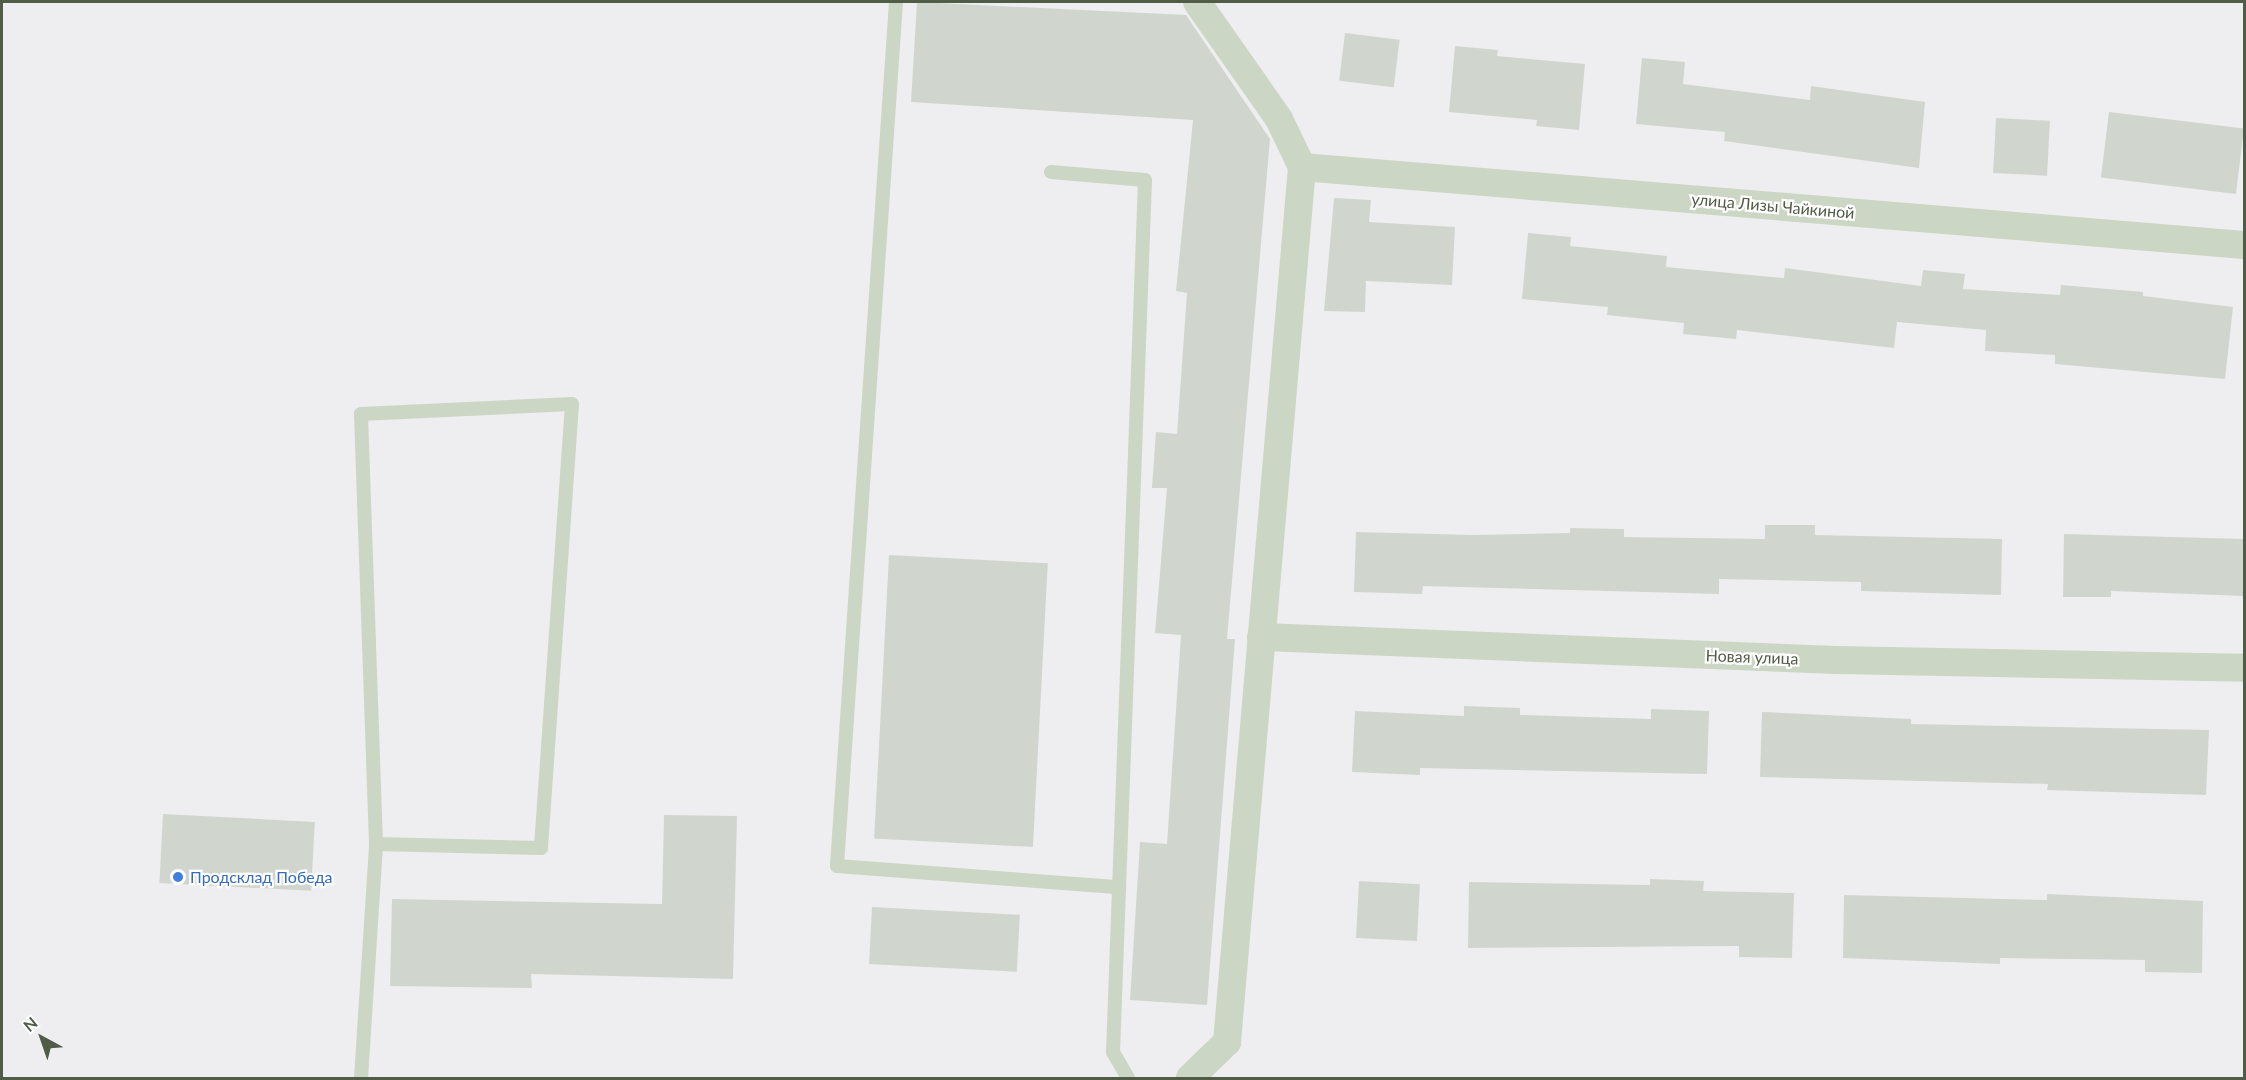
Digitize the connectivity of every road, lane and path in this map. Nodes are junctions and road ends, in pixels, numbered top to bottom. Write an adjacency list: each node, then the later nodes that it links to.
1 (896, 2): 9 (lane)
2 (1197, 2): 3 (street)
3 (1302, 167): 5 (street, улица Лизы Чайкиной); 6 (street)
4 (1051, 172): 9 (lane)
5 (2244, 245)
6 (1261, 637): 7 (street, Новая улица); 12 (street)
7 (2244, 668)
8 (376, 844): 8 (lane); 10 (lane)
9 (1119, 887): 11 (lane)
10 (361, 1078)
11 (1128, 1078)
12 (1190, 1078)

